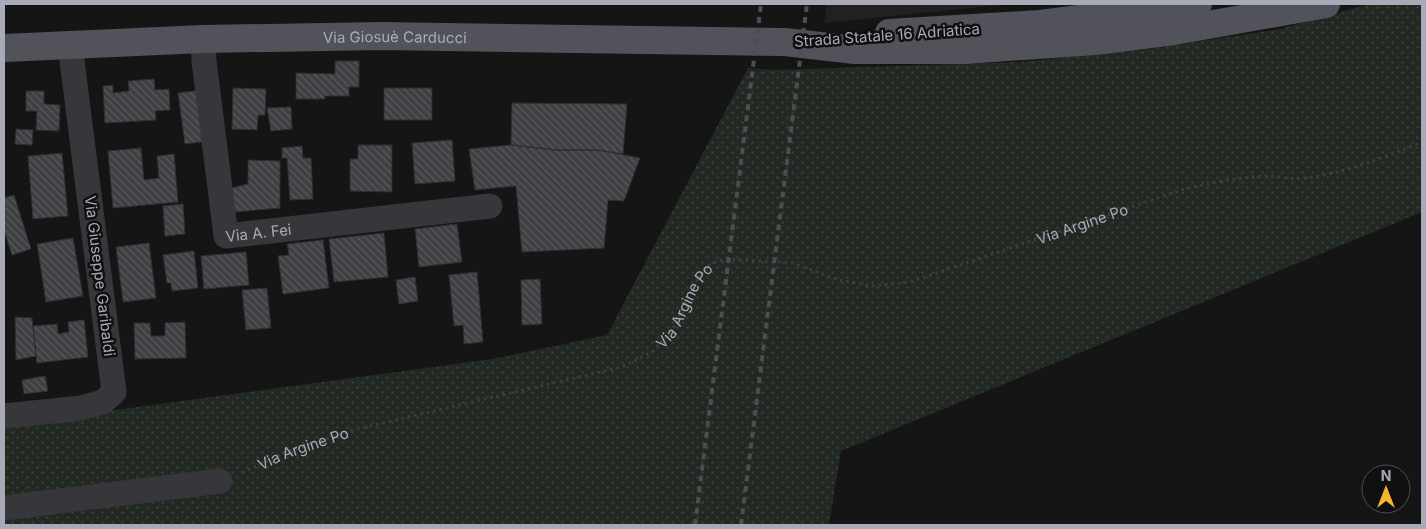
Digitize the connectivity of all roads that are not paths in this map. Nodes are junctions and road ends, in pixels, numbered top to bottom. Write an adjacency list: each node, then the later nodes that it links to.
1 (1106, 4): 6 (street)
2 (1198, 4): 6 (main road, Strada Statale 16 Adriatica)
3 (1207, 4): 5 (main road, Strada Statale 16 Adriatica)
4 (1326, 4): 5 (main road, Strada Statale 16 Adriatica)
5 (1174, 31): 8 (main road, Strada Statale 16 Adriatica)
6 (904, 32): 8 (main road, Strada Statale 16 Adriatica)
7 (203, 39): 8 (main road, Via Giosuè Carducci); 9 (main road, Via Giosuè Carducci); 11 (street, Via A. Fei)
8 (786, 42)
9 (70, 44): 10 (main road, Via Giosuè Carducci); 12 (street, Via Giuseppe Garibaldi)
10 (4, 48)
11 (490, 206)
12 (4, 416)
13 (220, 482): 14 (street)
14 (4, 508)

